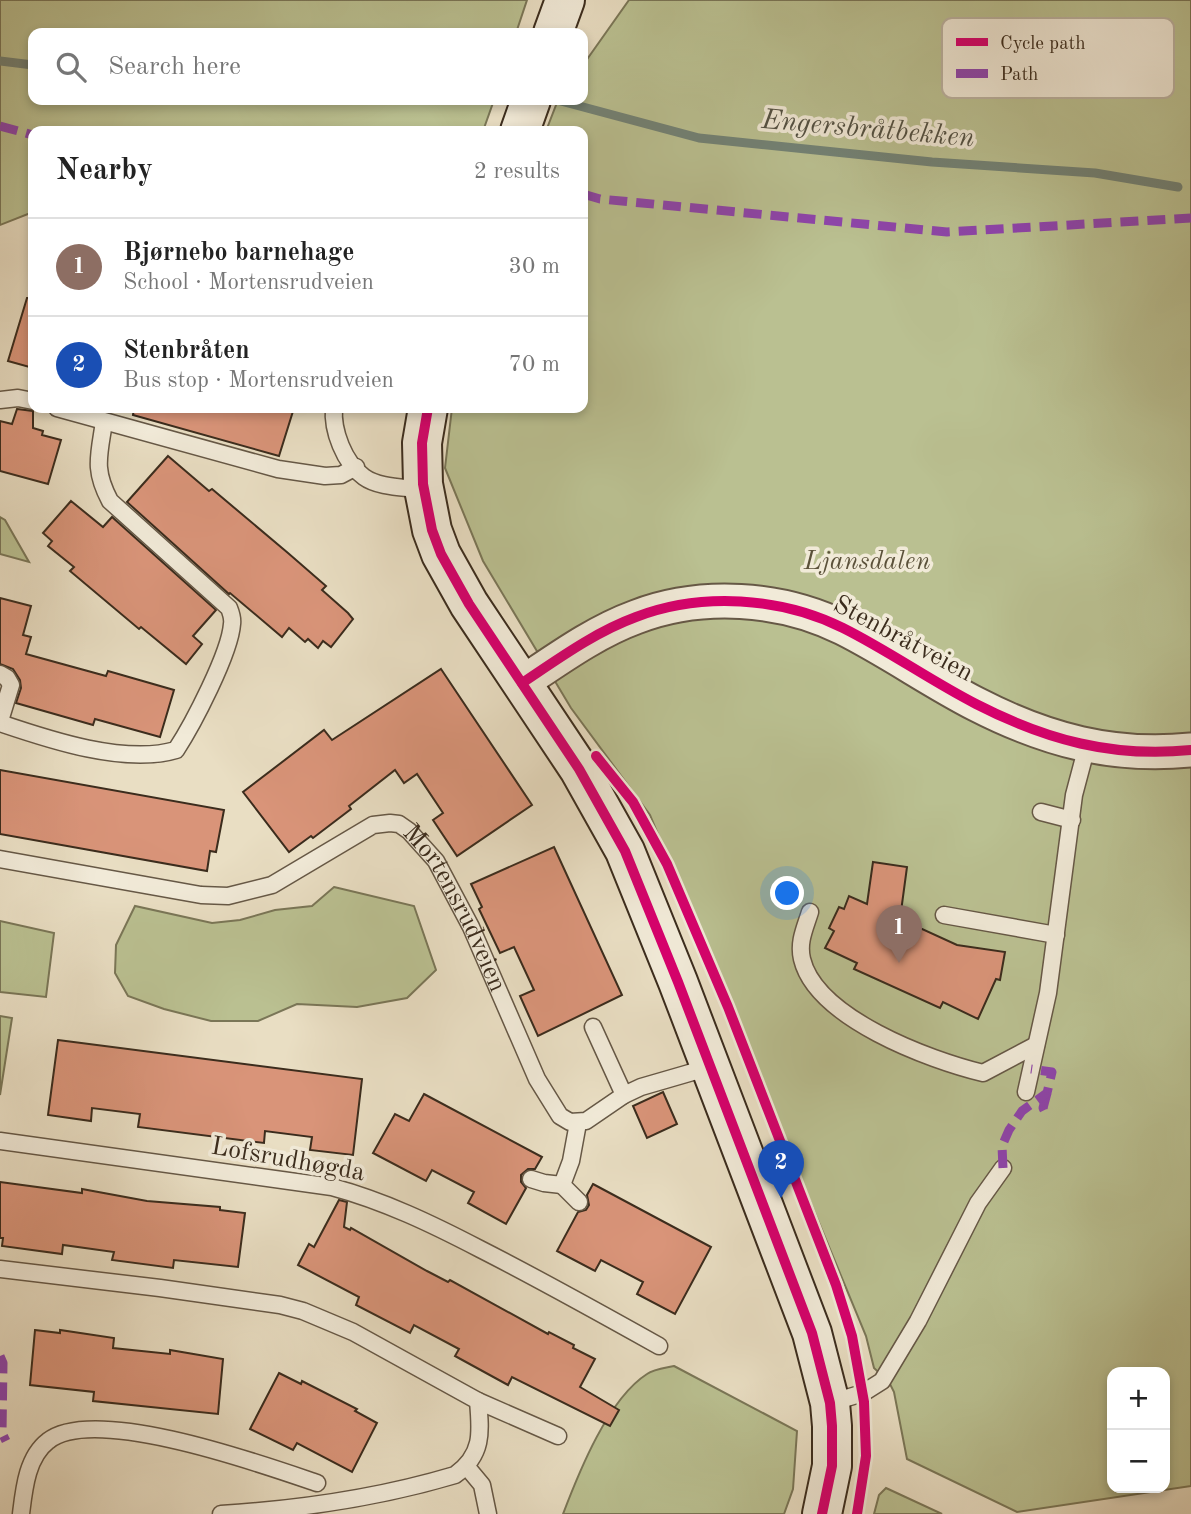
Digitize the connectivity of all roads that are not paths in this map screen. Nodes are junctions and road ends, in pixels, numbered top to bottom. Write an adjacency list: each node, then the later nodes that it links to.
1 (565, 0): 2 (street)
2 (555, 28)
3 (529, 105): 4 (street)
4 (522, 126)
5 (0, 400): 6 (lane)
6 (28, 400)
7 (74, 413): 10 (lane)
8 (334, 413): 11 (lane)
9 (427, 413): 12 (street)
10 (104, 422): 11 (lane); 15 (lane)
11 (356, 467): 12 (lane)
12 (423, 491): 14 (street)
13 (0, 674): 15 (lane)
14 (522, 683): 16 (street, Stenbråtveien); 26 (street)
15 (0, 722)
16 (1087, 746): 17 (street, Stenbråtveien); 19 (lane)
17 (1191, 750)
18 (1041, 812): 19 (lane)
19 (1072, 820): 23 (lane)
20 (0, 859): 29 (lane, Mortensrudveien)
21 (810, 912): 25 (lane)
22 (944, 915): 23 (lane)
23 (1056, 934): 25 (lane)
24 (593, 1027): 28 (lane)
25 (1036, 1045): 27 (lane)
26 (710, 1067): 28 (lane); 38 (street)
27 (1026, 1092)
28 (624, 1095): 29 (lane)
29 (578, 1123): 33 (lane)
30 (0, 1141): 36 (lane, Lofsrudhøgda)
31 (1003, 1168): 38 (lane)
32 (531, 1179): 33 (lane)
33 (562, 1185): 34 (lane)
34 (579, 1202)
35 (0, 1269): 37 (lane)
36 (659, 1346)
37 (478, 1401): 39 (lane); 40 (lane)
38 (830, 1403): 45 (street)
39 (558, 1436)
40 (467, 1467): 43 (lane); 44 (lane)
41 (317, 1483): 42 (lane)
42 (21, 1514)
43 (221, 1514)
44 (488, 1514)
45 (822, 1514)

